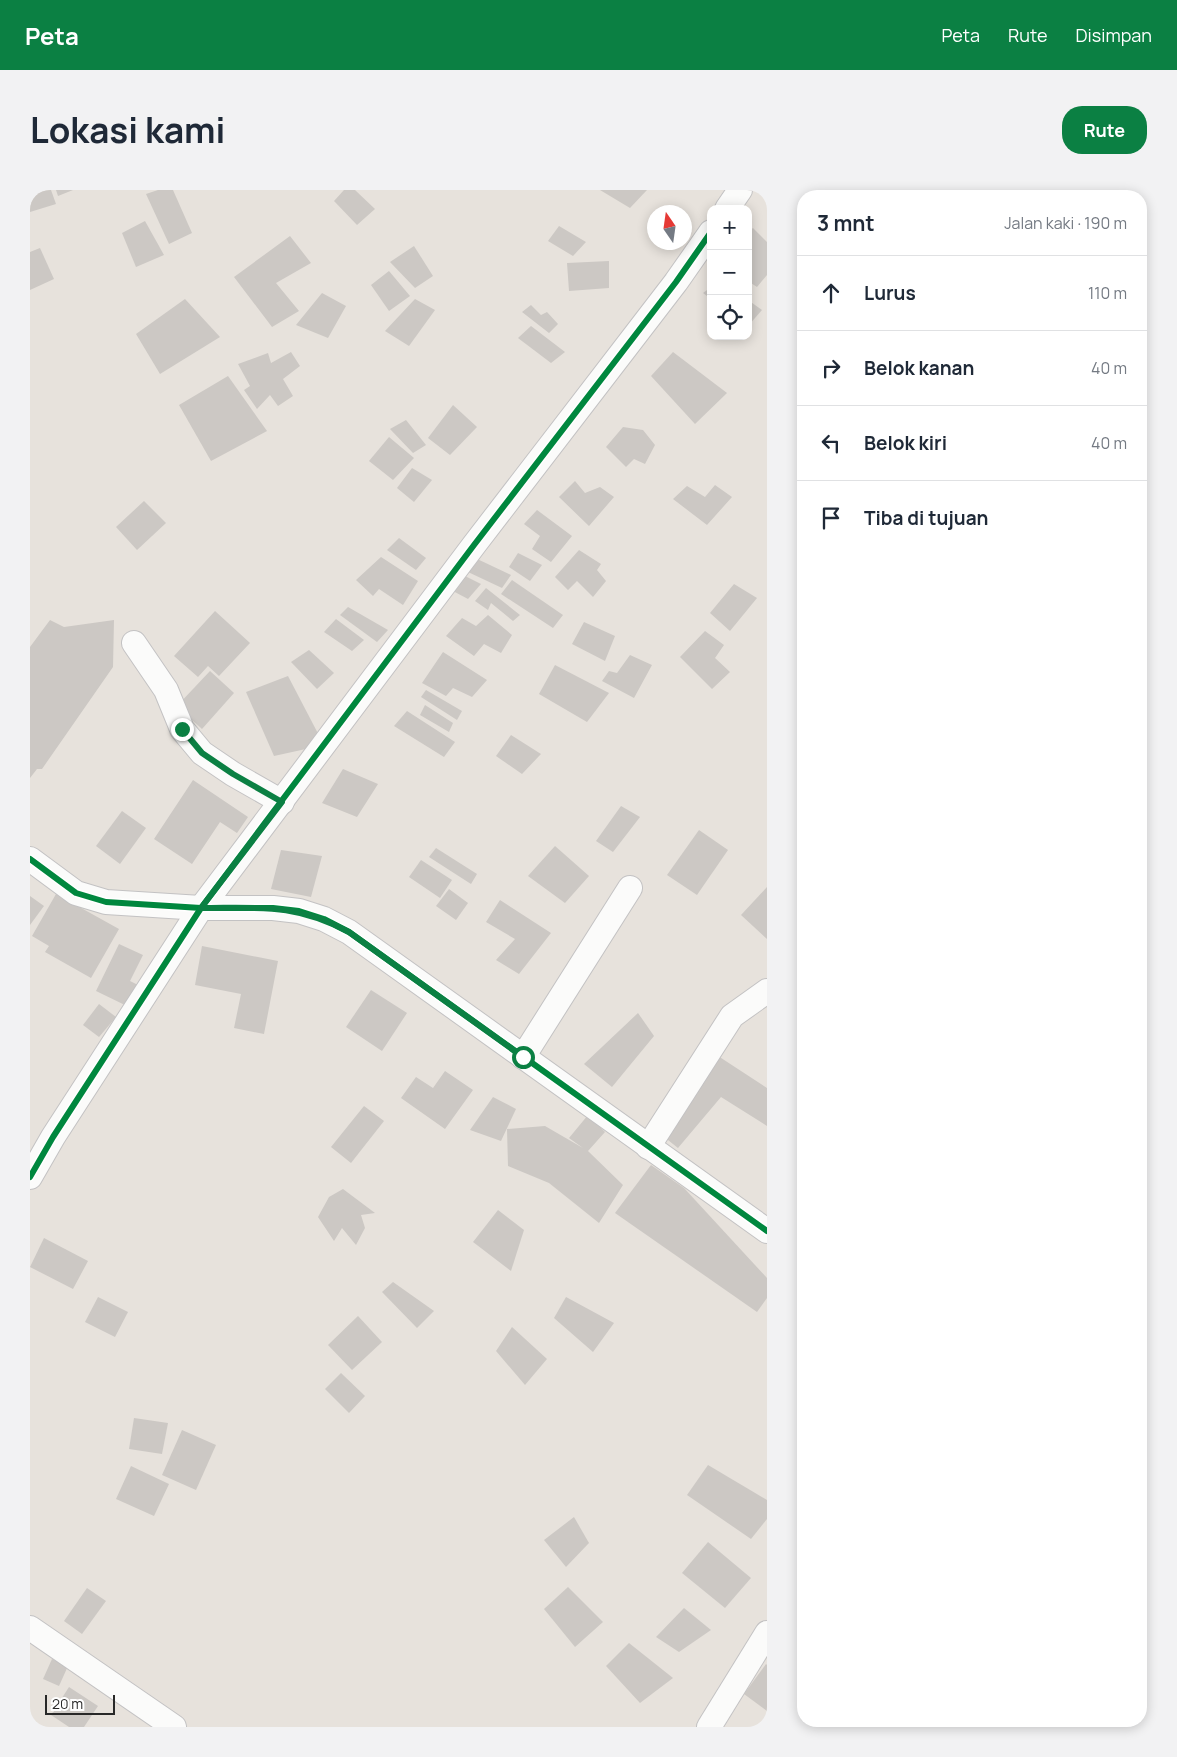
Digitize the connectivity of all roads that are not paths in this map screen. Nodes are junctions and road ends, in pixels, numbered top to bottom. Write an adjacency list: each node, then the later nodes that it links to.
1 (740, 190): 2 (street)
2 (730, 205)
3 (707, 238): 5 (street)
4 (134, 643): 5 (street)
5 (282, 802): 8 (street)
6 (30, 859): 8 (street)
7 (630, 888): 10 (street)
8 (201, 908): 10 (street); 12 (street)
9 (767, 991): 11 (street)
10 (523, 1057): 11 (street)
11 (648, 1146): 13 (street)
12 (30, 1176)
13 (767, 1231)
14 (30, 1628): 16 (street)
15 (767, 1632): 17 (street)
16 (174, 1727)
17 (709, 1727)

